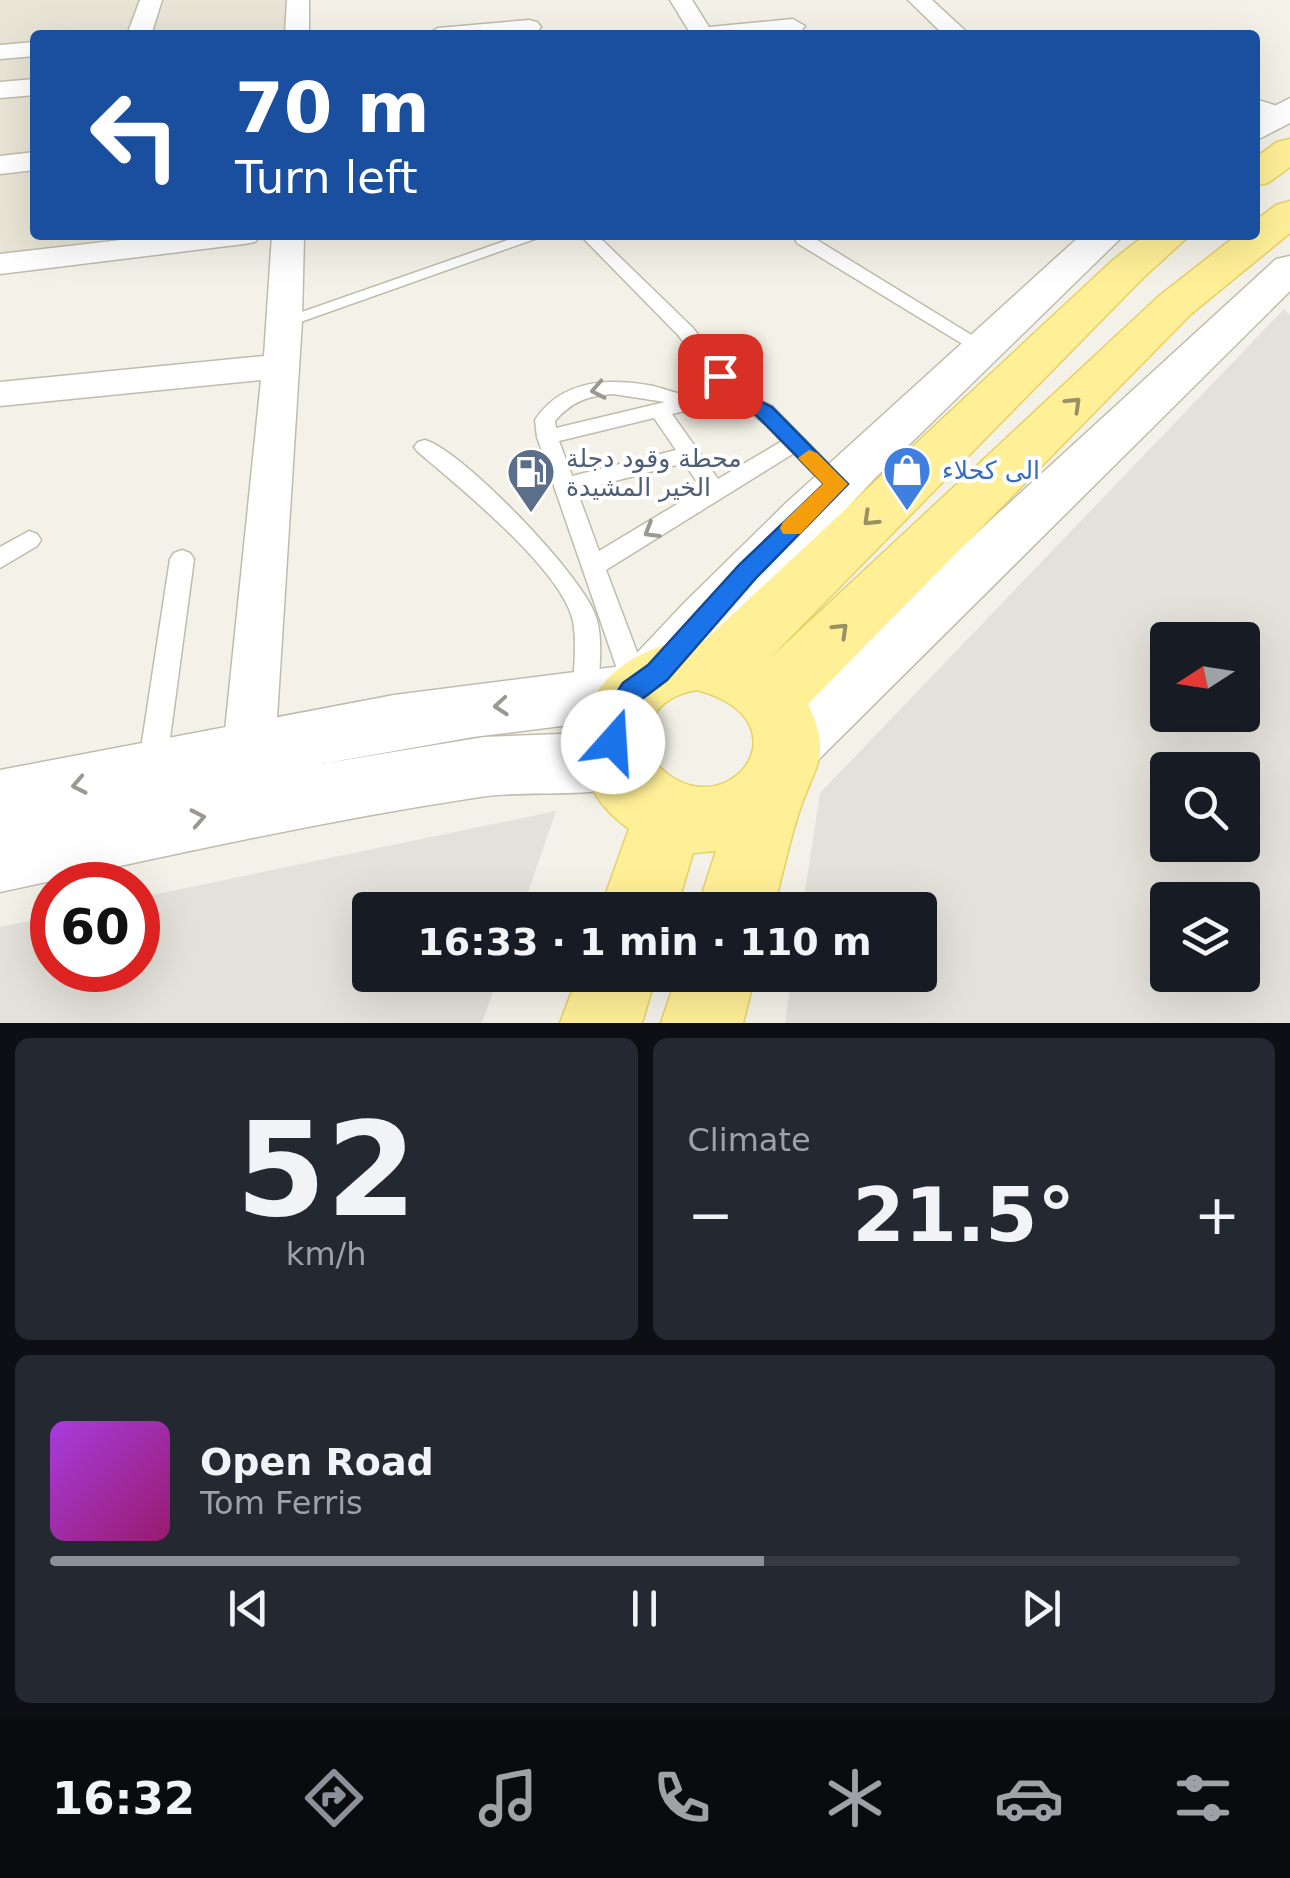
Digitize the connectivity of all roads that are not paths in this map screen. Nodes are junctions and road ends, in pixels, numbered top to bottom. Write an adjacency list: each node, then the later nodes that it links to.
1 (151, 0): 7 (street)
2 (298, 0): 8 (street)
3 (519, 0): 9 (street)
4 (680, 0): 10 (street)
5 (772, 0): 11 (street)
6 (918, 0): 12 (street)
7 (141, 30)
8 (297, 30)
9 (532, 30)
10 (698, 30)
11 (795, 30)
12 (952, 30)
13 (30, 49): 14 (street)
14 (0, 52)
15 (30, 87): 16 (street)
16 (0, 90)
17 (1274, 122): 18 (main road)
18 (1260, 160)
19 (30, 162): 20 (street)
20 (0, 165)
21 (1290, 213): 22 (main road, one-way to 21)
22 (1260, 237)
23 (202, 240): 31 (street)
24 (288, 240): 33 (street)
25 (523, 240): 33 (lane)
26 (593, 240): 37 (lane)
27 (806, 240): 34 (lane)
28 (1099, 240): 34 (street)
29 (1164, 240): 51 (main road, one-way to 51)
30 (1257, 240): 51 (main road, one-way to 30)
31 (0, 264)
32 (1286, 279): 51 (street)
33 (285, 321): 35 (street)
34 (981, 347): 44 (street)
35 (282, 366): 36 (street); 52 (street)
36 (0, 394)
37 (738, 398): 38 (lane); 41 (lane)
38 (693, 402): 39 (lane); 40 (lane, one-way to 40)
39 (659, 410): 40 (lane); 43 (lane)
40 (546, 437): 45 (lane)
41 (794, 444): 44 (lane); 46 (lane)
42 (426, 446): 51 (lane)
43 (689, 454): 45 (lane); 46 (lane)
44 (837, 484): 51 (street)
45 (565, 486): 50 (lane)
46 (716, 492): 50 (lane, one-way to 50)
47 (28, 540): 48 (lane)
48 (0, 559)
49 (182, 560): 54 (lane)
50 (595, 565): 51 (lane)
51 (696, 706): 52 (street, one-way to 52); 53 (main road); 56 (main road); 59 (main road)
52 (248, 750): 54 (street)
53 (616, 760): 56 (main road); 57 (street, one-way to 53)
54 (151, 771): 55 (street, one-way to 55)
55 (0, 800)
56 (670, 814): 58 (main road)
57 (0, 858)
58 (644, 892)
59 (732, 892)
60 (610, 992): 62 (main road)
61 (711, 992): 63 (main road)
62 (600, 1023)
63 (702, 1023)

